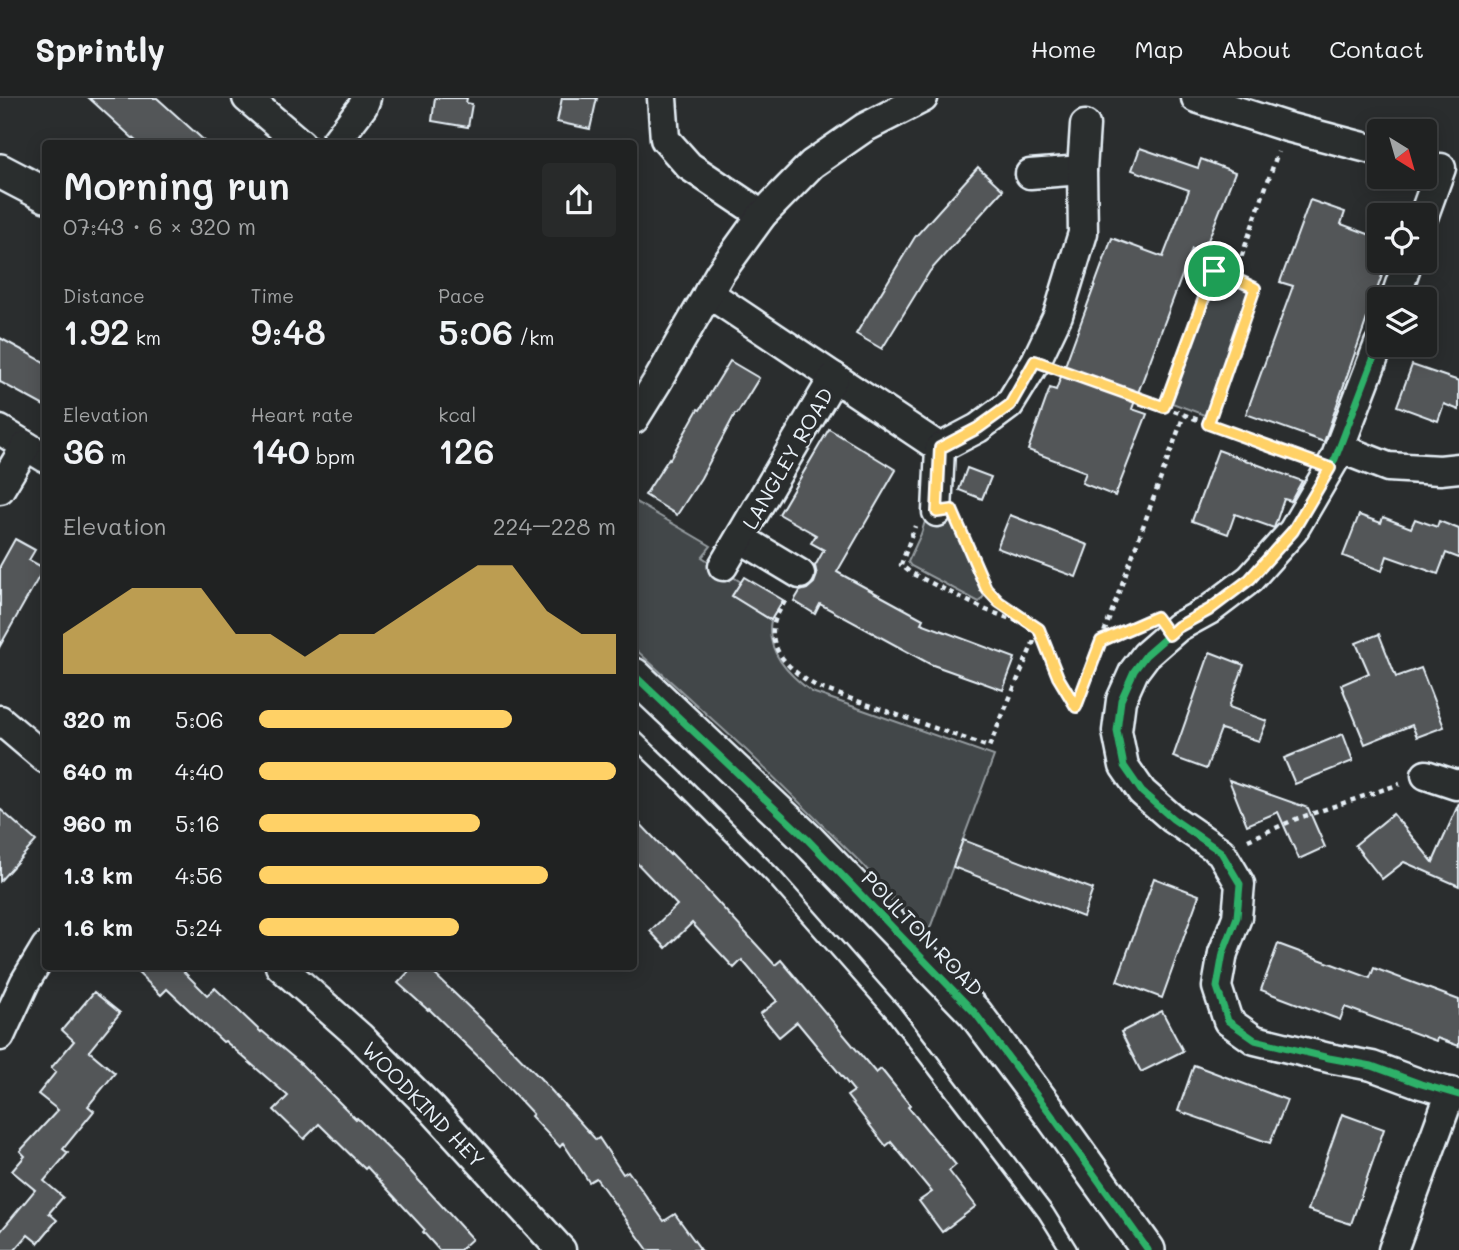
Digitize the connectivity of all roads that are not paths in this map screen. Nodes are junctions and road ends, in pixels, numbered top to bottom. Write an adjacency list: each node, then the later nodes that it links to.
1 (247, 98): 8 (street)
2 (366, 98): 9 (street)
3 (662, 98): 17 (street)
4 (923, 98): 17 (street)
5 (1196, 98): 6 (street)
6 (1275, 115): 10 (street)
7 (1085, 125): 12 (street)
8 (296, 140)
9 (337, 140)
10 (1367, 146)
11 (1442, 168): 16 (street)
12 (1082, 170): 14 (street); 23 (street)
13 (0, 171): 15 (street)
14 (1030, 174)
15 (42, 193)
16 (1429, 203)
17 (762, 215): 18 (street)
18 (708, 293): 20 (street, LANGLEY ROAD); 21 (street)
19 (1374, 357): 25 (street)
20 (834, 377): 23 (street, LANGLEY ROAD); 29 (street, LANGLEY ROAD)
21 (637, 406)
22 (0, 430): 24 (street)
23 (940, 448): 28 (street)
24 (36, 452): 27 (street)
25 (1334, 458): 26 (street); 41 (street)
26 (1459, 468)
27 (0, 489)
28 (937, 512)
29 (740, 538): 30 (street, LANGLEY ROAD); 31 (street, LANGLEY ROAD)
30 (723, 566)
31 (800, 574)
32 (637, 678): 44 (street, POULTON ROAD)
33 (0, 720): 35 (street)
34 (637, 741): 43 (lane)
35 (42, 757)
36 (1426, 775): 37 (street)
37 (1459, 784)
38 (42, 954): 40 (street)
39 (285, 970): 42 (street, WOODKIND HEY)
40 (0, 1036)
41 (1455, 1094): 45 (street)
42 (561, 1250)
43 (1069, 1250)
44 (1148, 1250)
45 (1393, 1250)

